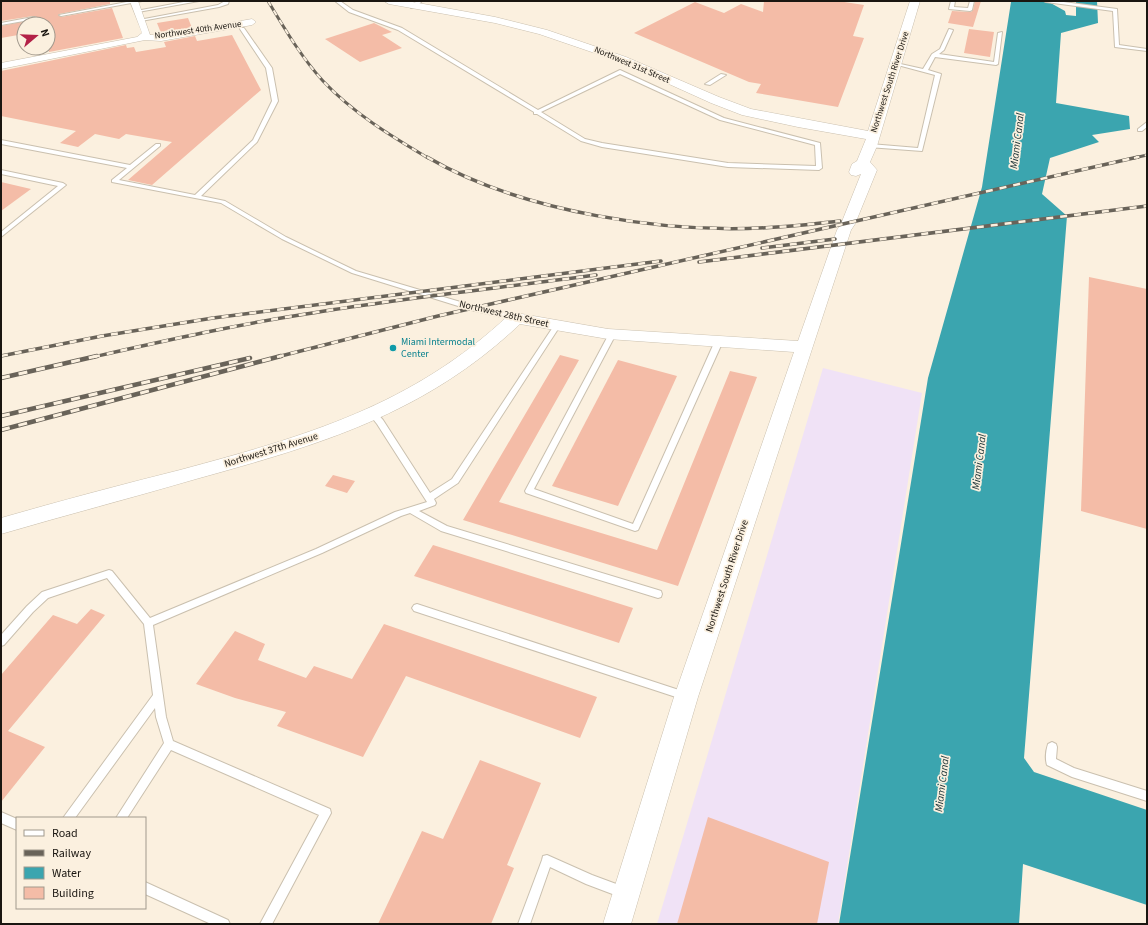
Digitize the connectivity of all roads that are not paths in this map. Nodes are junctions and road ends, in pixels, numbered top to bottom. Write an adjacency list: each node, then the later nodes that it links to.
1 (136, 1): 11 (lane); 12 (street)
2 (197, 1): 12 (lane)
3 (226, 1): 12 (lane)
4 (338, 1): 28 (lane)
5 (389, 1): 10 (street, Northwest 31st Street)
6 (915, 1): 22 (street, Northwest South River Drive)
7 (953, 1): 8 (lane)
8 (972, 1)
9 (1047, 1): 20 (lane)
10 (419, 3): 26 (street, Northwest 31st Street); 27 (street, Northwest 31st Street)
11 (61, 15)
12 (139, 16): 19 (street)
13 (16, 21): 15 (lane)
14 (252, 22): 19 (street, Northwest 40th Avenue)
15 (1, 24)
16 (242, 29): 36 (lane)
17 (951, 30): 21 (lane)
18 (1000, 33): 21 (lane)
19 (145, 36): 23 (street, Northwest 40th Avenue)
20 (1147, 50)
21 (934, 55): 24 (lane)
22 (896, 64): 24 (lane); 31 (street, Northwest South River Drive)
23 (1, 66)
24 (925, 70): 31 (lane)
25 (723, 75): 26 (lane)
26 (708, 84): 27 (street); 31 (street, Northwest 31st Street)
27 (695, 91): 31 (street, Northwest 31st Street)
28 (536, 113): 28 (lane)
29 (1147, 124): 30 (lane)
30 (1140, 130)
31 (873, 136): 42 (street, Northwest South River Drive)
32 (1, 142): 34 (lane)
33 (158, 144): 34 (lane)
34 (132, 166): 36 (lane, Northwest 28th Street)
35 (1, 172): 37 (lane)
36 (196, 197): 38 (lane, Northwest 28th Street)
37 (1, 235)
38 (516, 318): 39 (street, Northwest 28th Street); 43 (street, Northwest 37th Avenue)
39 (557, 326): 40 (street, Northwest 28th Street); 44 (lane)
40 (612, 334): 41 (street, Northwest 28th Street); 41 (lane)
41 (719, 341): 42 (street, Northwest 28th Street)
42 (803, 347): 52 (street, Northwest South River Drive)
43 (373, 414): 44 (lane); 46 (street, Northwest 37th Avenue)
44 (429, 498): 45 (lane)
45 (411, 510): 47 (lane); 49 (lane)
46 (1, 526)
47 (658, 594)
48 (416, 608): 52 (lane)
49 (148, 623): 50 (lane); 51 (lane)
50 (1, 642)
51 (158, 697): 53 (lane); 57 (lane)
52 (686, 697): 61 (street, Northwest South River Drive)
53 (169, 744): 58 (lane); 63 (lane)
54 (1052, 747): 55 (lane)
55 (1147, 796)
56 (1, 817): 59 (lane)
57 (69, 817)
58 (122, 817)
59 (16, 824)
60 (146, 888): 62 (lane)
61 (626, 893): 64 (lane); 65 (street, Northwest South River Drive)
62 (224, 924)
63 (266, 924)
64 (524, 924)
65 (617, 924)

